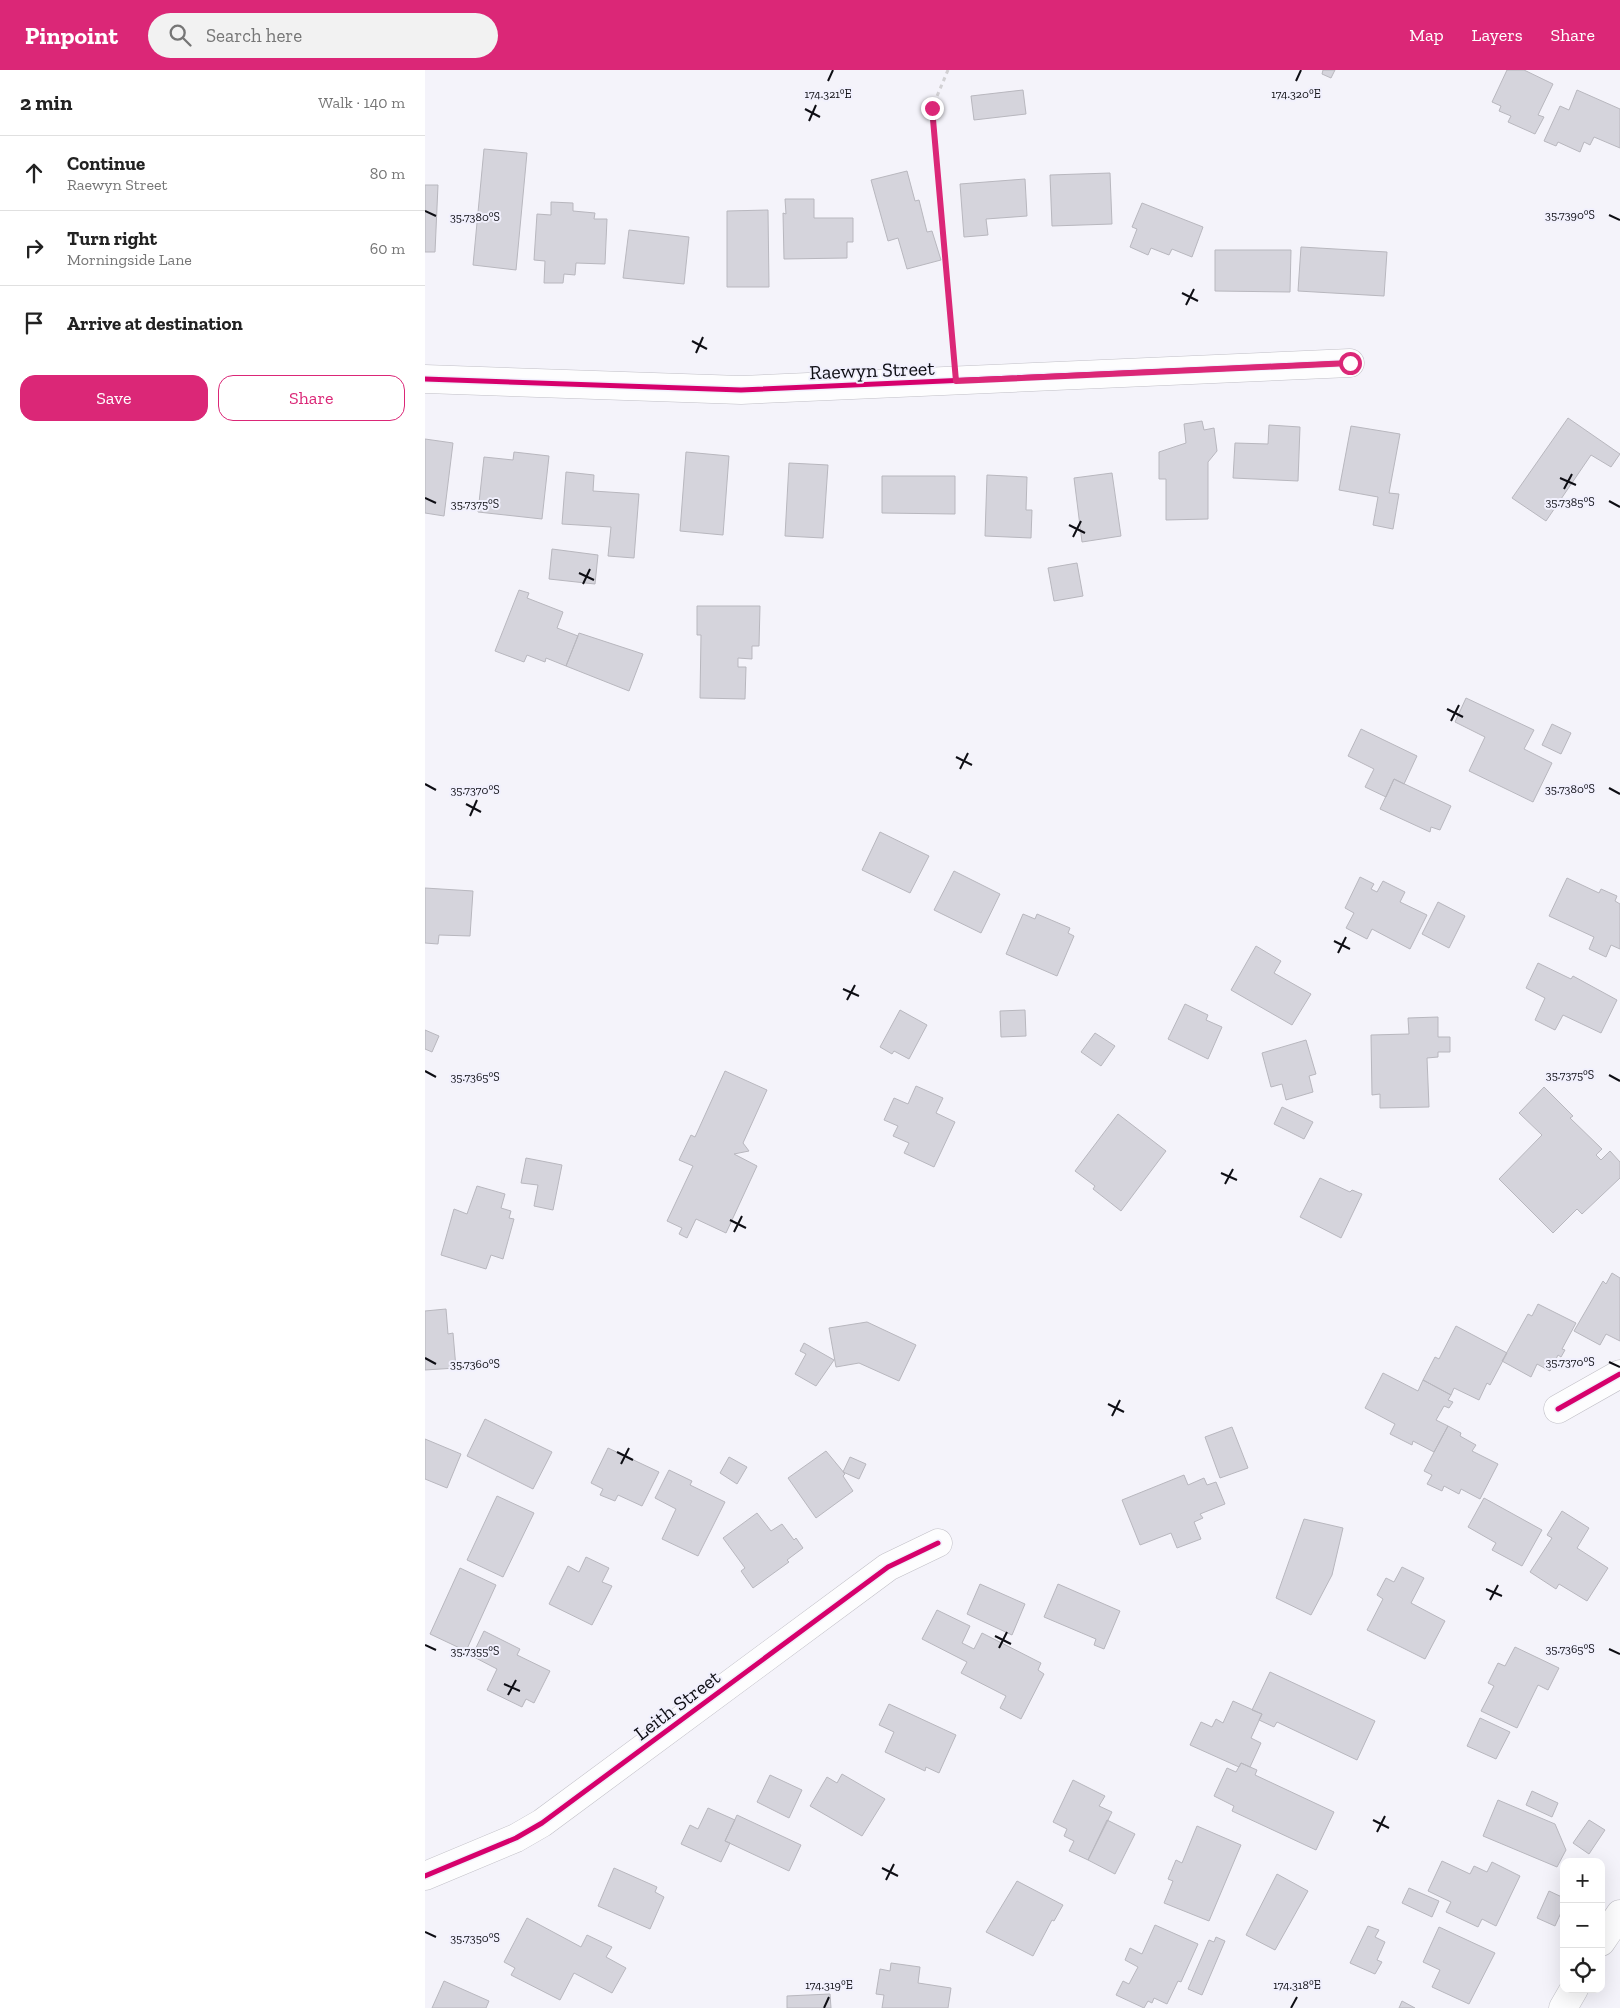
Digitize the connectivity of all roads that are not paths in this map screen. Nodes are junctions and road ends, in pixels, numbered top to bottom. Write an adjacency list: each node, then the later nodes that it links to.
1 (1350, 363): 2 (street, Raewyn Street)
2 (425, 379)
3 (1620, 1374): 4 (street)
4 (1558, 1409)
5 (939, 1543): 6 (street, Leith Street)
6 (425, 1876)
7 (1620, 1914): 8 (street)
8 (1605, 1936)
9 (1571, 1993): 10 (street)
10 (1563, 2008)

